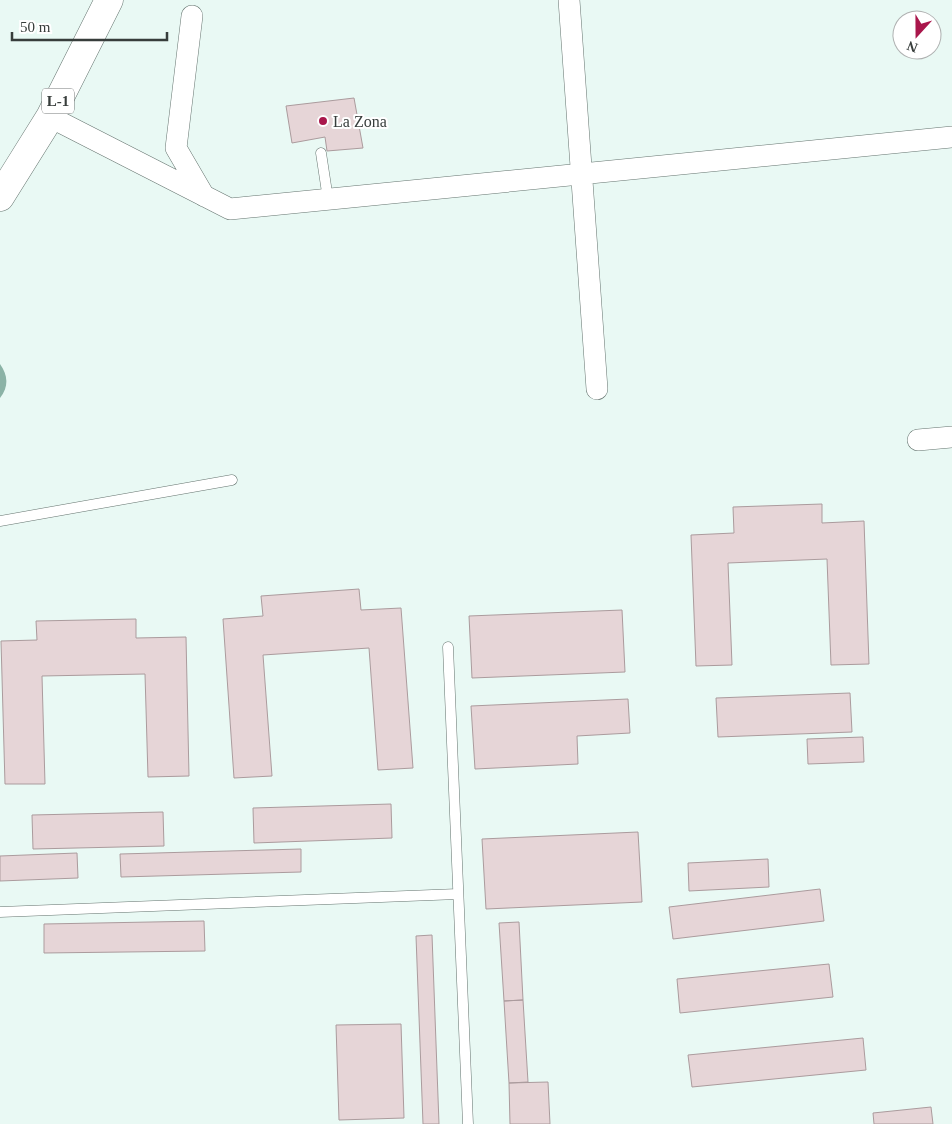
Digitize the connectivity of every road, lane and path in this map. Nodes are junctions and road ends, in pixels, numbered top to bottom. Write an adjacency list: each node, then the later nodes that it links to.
1 (109, 0): 4 (main road, L-1)
2 (569, 0): 7 (street)
3 (192, 16): 8 (street)
4 (50, 117): 8 (street); 9 (main road, L-1)
5 (952, 137): 7 (street)
6 (320, 153): 10 (lane)
7 (582, 173): 10 (street); 11 (street)
8 (204, 196): 10 (street)
9 (0, 198)
10 (328, 199)
11 (597, 389)
12 (952, 437): 13 (street)
13 (918, 440)
14 (232, 480): 15 (lane)
15 (0, 521)
16 (448, 647): 17 (lane)
17 (458, 894): 18 (lane); 19 (lane)
18 (0, 912)
19 (468, 1124)

